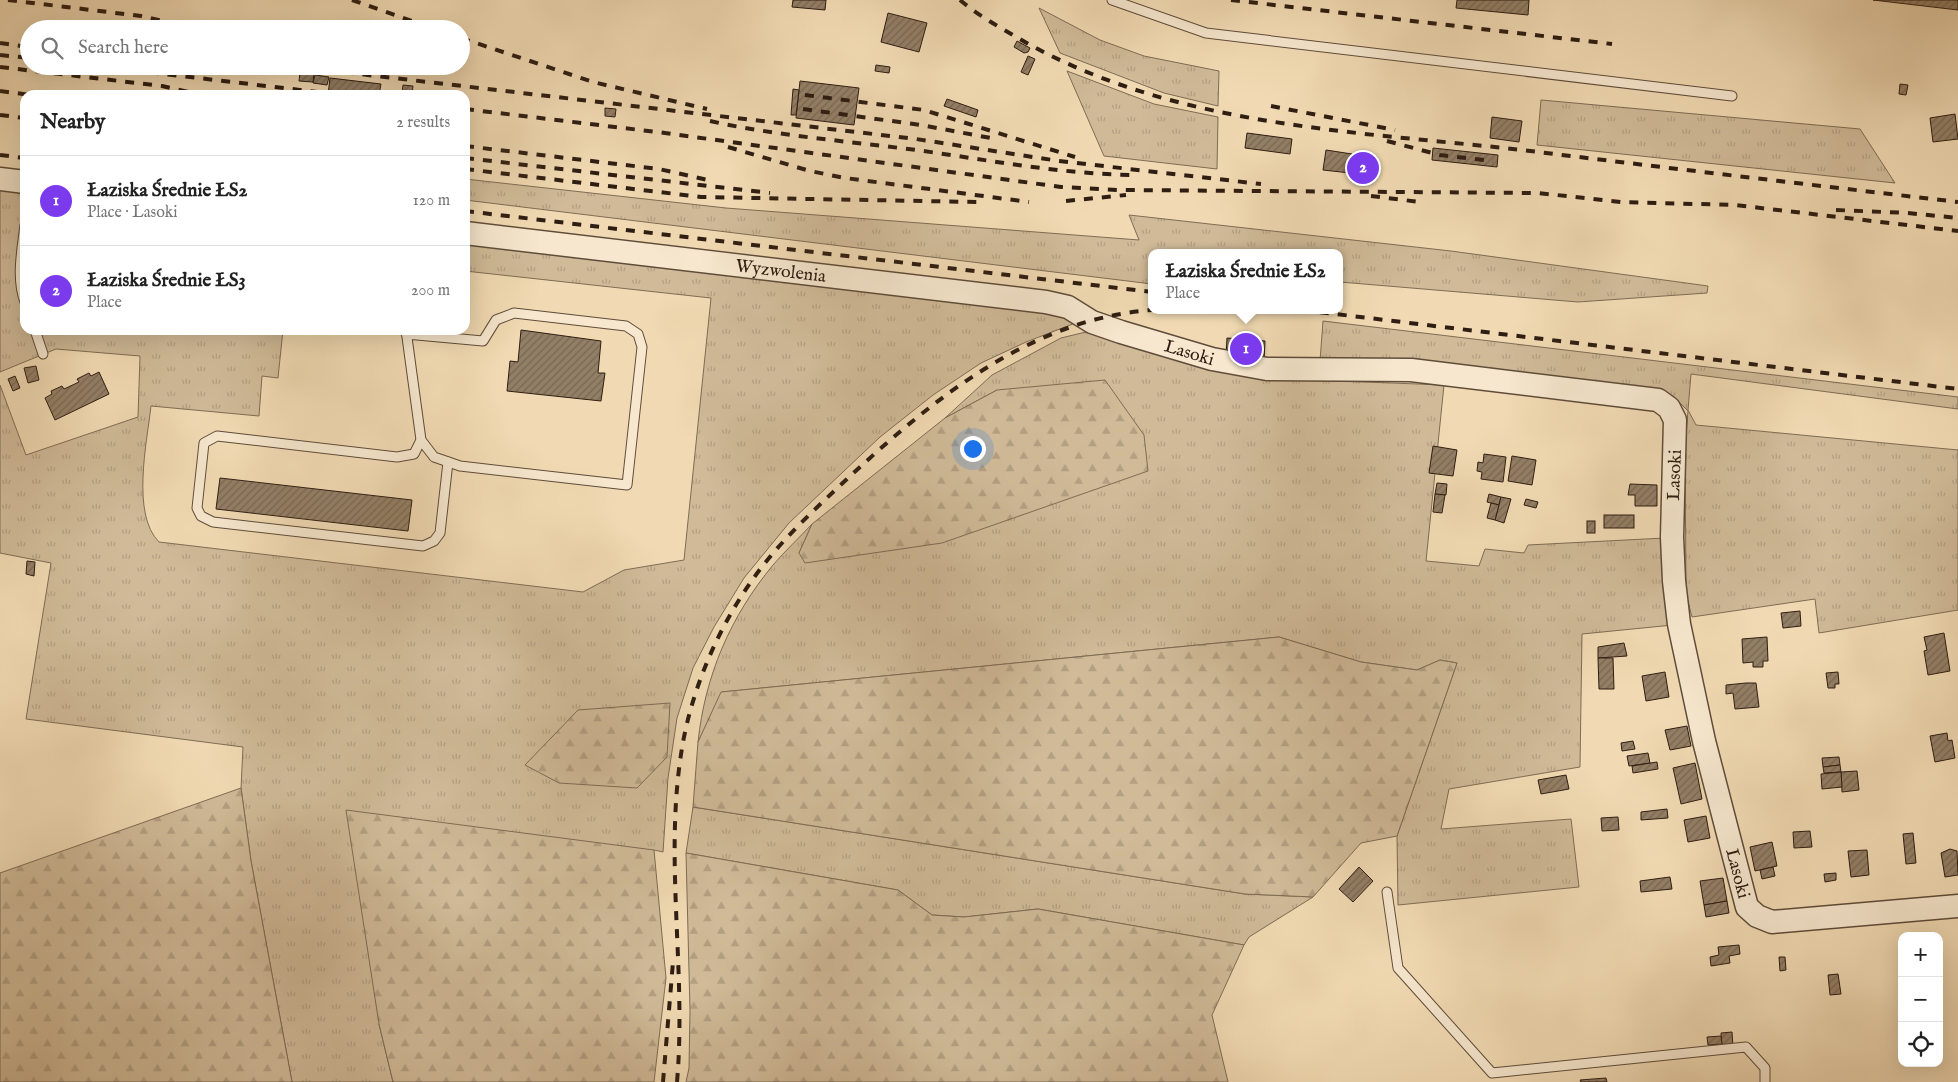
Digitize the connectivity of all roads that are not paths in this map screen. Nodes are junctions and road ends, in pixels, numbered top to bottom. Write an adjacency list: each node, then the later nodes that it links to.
1 (1112, 0): 2 (lane)
2 (1732, 96)
3 (0, 179): 4 (street)
4 (20, 181)
5 (470, 234): 6 (street, Wyzwolenia)
6 (1092, 322): 14 (street, Lasoki)
7 (37, 335): 10 (lane)
8 (406, 335): 11 (lane)
9 (432, 335): 12 (lane)
10 (43, 354)
11 (421, 440): 12 (lane); 12 (lane)
12 (448, 462)
13 (1387, 892): 15 (lane)
14 (1958, 906)
15 (1765, 1082)

